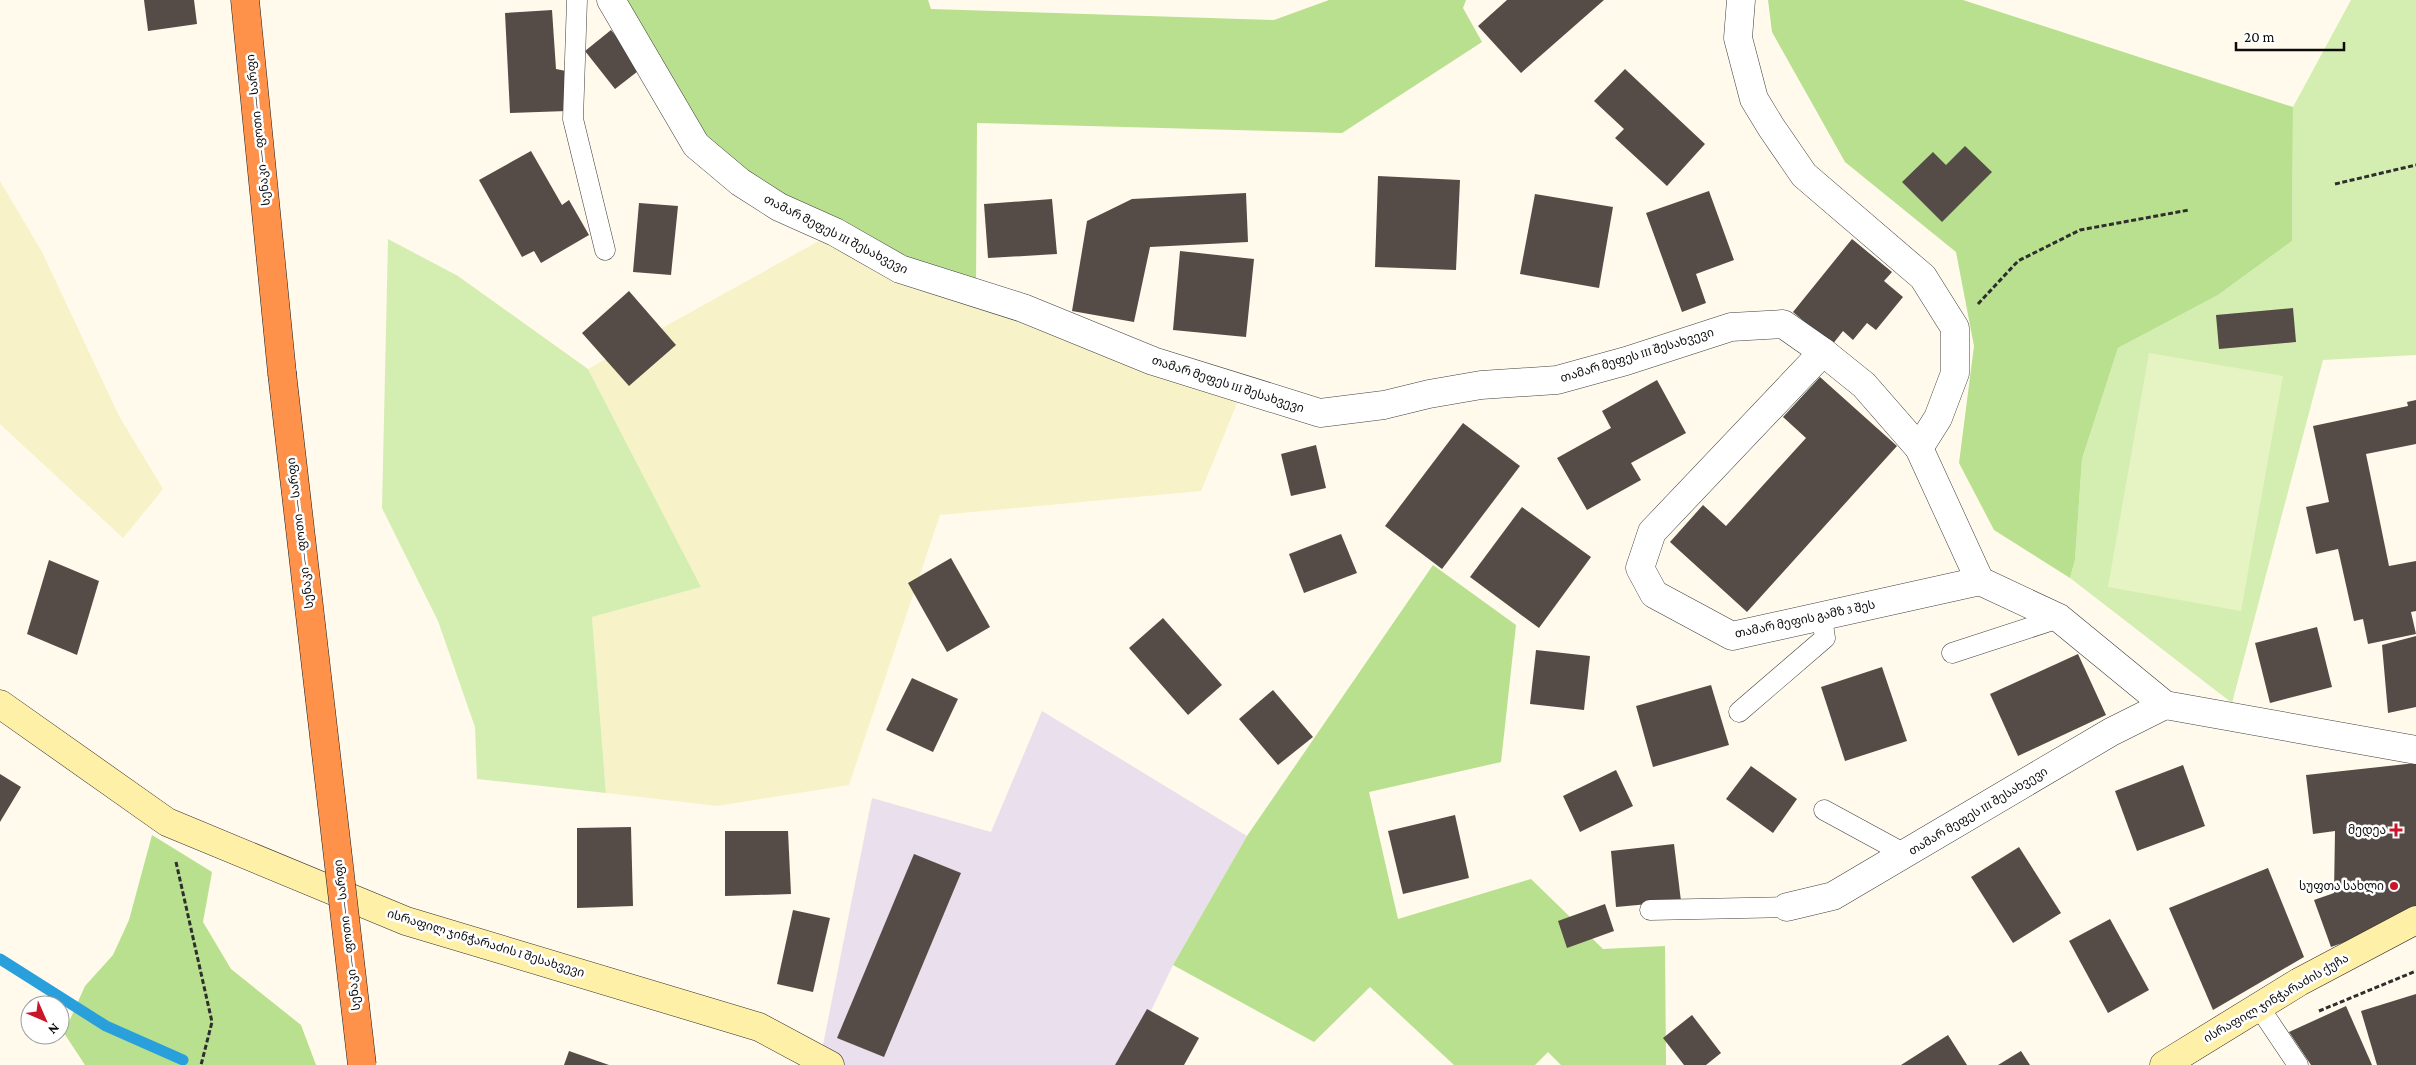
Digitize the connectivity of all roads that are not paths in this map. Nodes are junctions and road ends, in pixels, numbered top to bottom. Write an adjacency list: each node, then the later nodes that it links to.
1 (245, 0): 22 (highway, სენაკი — ფოთი — სარფი, bridge)
2 (577, 0): 5 (lane)
3 (611, 0): 6 (street, თამარ მეფეს III შესახვევი)
4 (1740, 0): 7 (street)
5 (605, 250)
6 (1823, 352): 7 (street, თამარ მეფეს III შესახვევი); 9 (street, თამარ მეფის გამზ 3 შეს)
7 (1919, 448): 8 (street, თამარ მეფეს III შესახვევი)
8 (1980, 581): 9 (street, თამარ მეფის გამზ 3 შეს); 10 (street)
9 (1822, 617): 14 (lane)
10 (2059, 618): 11 (lane); 13 (street)
11 (1952, 653)
12 (0, 704): 23 (street, ისრაფილ ჯინჭარაძის I შესახვევი)
13 (2165, 705): 15 (street); 17 (street, თამარ მეფეს III შესახვევი)
14 (1739, 712)
15 (2416, 750)
16 (1824, 810): 17 (lane)
17 (1905, 854): 18 (street, თამარ მეფეს III შესახვევი)
18 (1787, 907): 19 (lane)
19 (1650, 910)
20 (2416, 920): 21 (street, ისრაფილ ჯინჭარაძის ქუჩა)
21 (2259, 1007): 24 (street, ისრაფილ ჯინჭარაძის ქუჩა); 25 (lane)
22 (362, 1065)
23 (830, 1065)
24 (2164, 1065)
25 (2298, 1065)

